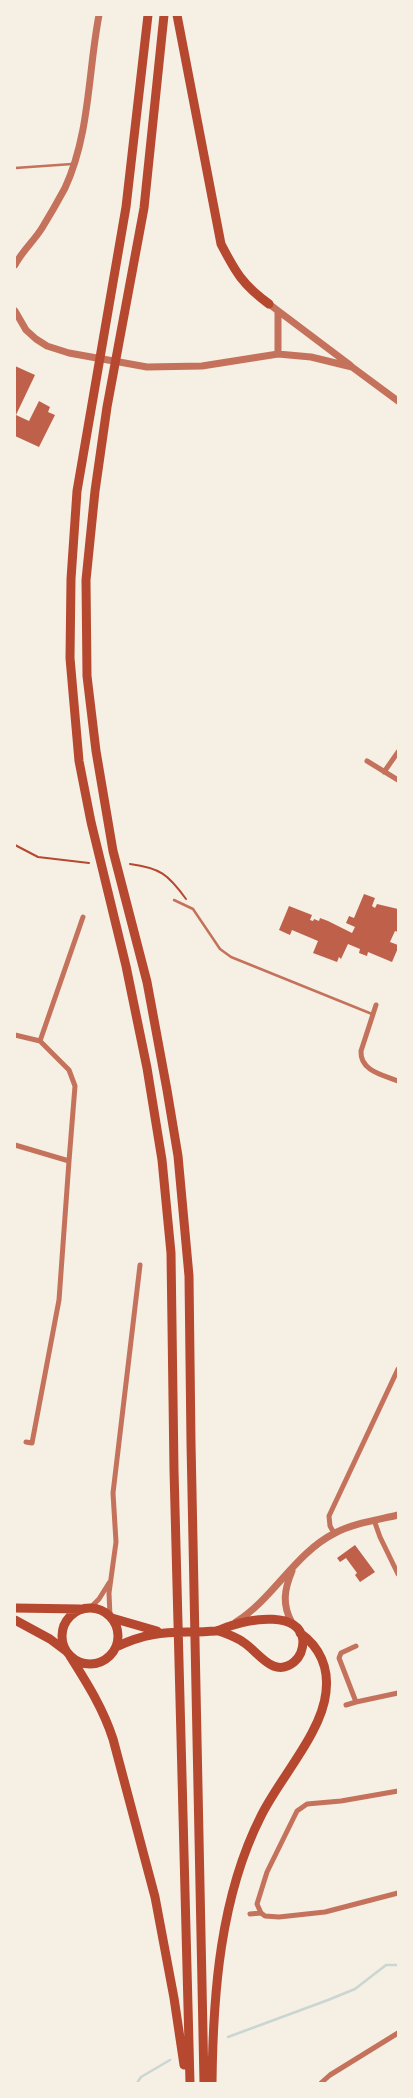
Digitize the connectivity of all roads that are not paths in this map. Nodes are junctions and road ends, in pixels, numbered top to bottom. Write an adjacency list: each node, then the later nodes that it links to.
1 (99, 15): 5 (street)
2 (148, 15): 56 (main road)
3 (164, 15): 57 (main road)
4 (177, 15): 8 (main road)
5 (74, 164): 6 (lane); 7 (street)
6 (15, 168)
7 (15, 265)
8 (269, 304): 9 (street)
9 (278, 311): 11 (street); 12 (street)
10 (16, 315): 11 (street)
11 (278, 354): 12 (street)
12 (352, 367): 13 (street)
13 (398, 401)
14 (398, 752): 16 (street)
15 (367, 761): 16 (street)
16 (384, 772): 17 (street)
17 (398, 780)
18 (174, 900): 21 (lane)
19 (83, 917): 23 (street)
20 (376, 1005): 21 (street)
21 (372, 1014): 24 (street)
22 (15, 1035): 23 (street)
23 (40, 1041): 26 (street)
24 (398, 1082)
25 (15, 1145): 26 (street)
26 (69, 1161): 29 (street)
27 (140, 1265): 35 (street)
28 (398, 1369): 32 (street)
29 (26, 1442)
30 (398, 1515): 31 (street)
31 (374, 1520): 32 (street); 34 (street)
32 (334, 1533): 33 (street)
33 (294, 1566): 40 (street); 41 (street)
34 (398, 1574)
35 (111, 1578): 37 (street); 38 (street)
36 (15, 1608): 37 (main road)
37 (86, 1609): 38 (main road); 47 (main road)
38 (111, 1617): 43 (main road); 46 (main road)
39 (15, 1620): 47 (main road)
40 (292, 1623): 41 (main road); 44 (main road)
41 (231, 1625): 42 (main road)
42 (219, 1631): 43 (main road); 44 (main road)
43 (160, 1632): 46 (main road)
44 (300, 1633): 58 (main road)
45 (356, 1646): 49 (street)
46 (116, 1647): 47 (main road)
47 (68, 1653): 56 (main road)
48 (398, 1693): 49 (street)
49 (356, 1702): 50 (street)
50 (346, 1705)
51 (398, 1791): 53 (street)
52 (398, 1893): 53 (street)
53 (260, 1913): 54 (street)
54 (250, 1914)
55 (398, 2033): 59 (street)
56 (188, 2083)
57 (204, 2083)
58 (212, 2083)
59 (322, 2083)

